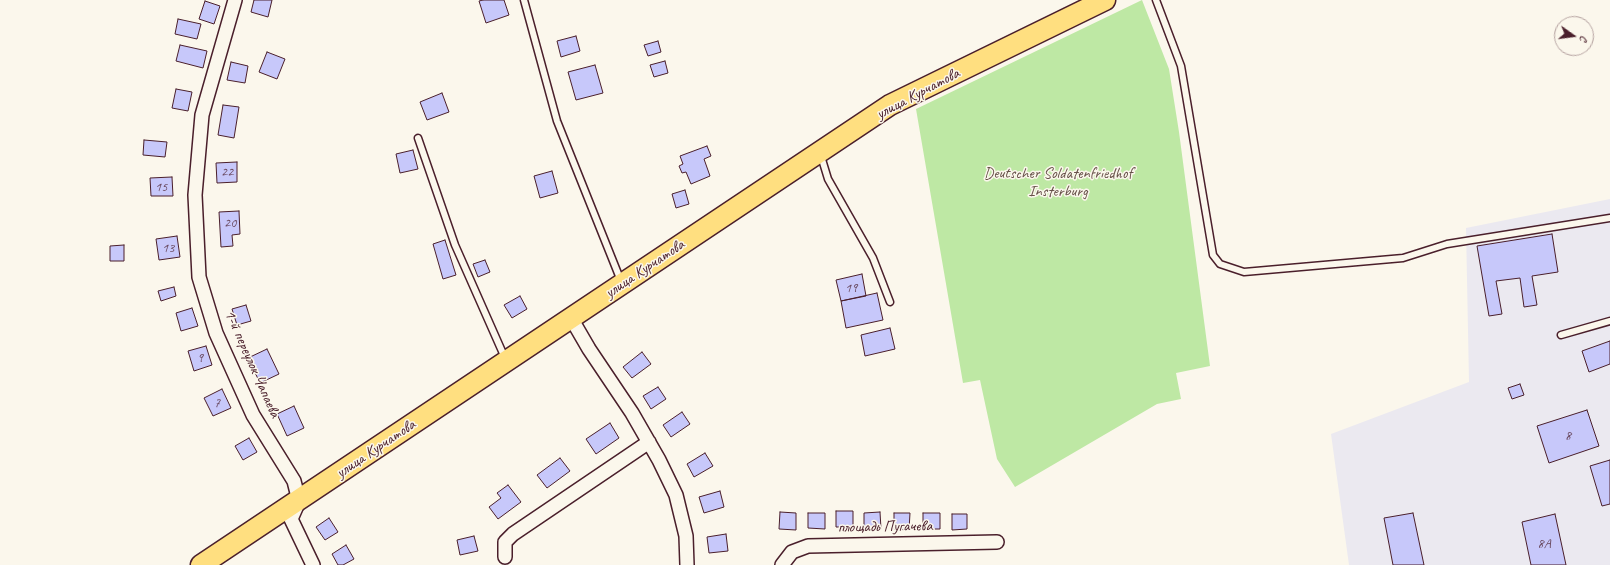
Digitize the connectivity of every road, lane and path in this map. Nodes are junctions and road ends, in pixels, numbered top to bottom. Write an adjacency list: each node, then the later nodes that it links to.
1 (235, 0): 15 (street, 1-й переулок Чапаева)
2 (524, 0): 8 (lane)
3 (1105, 0): 6 (main road, улица Курчатова)
4 (1156, 0): 7 (lane)
5 (418, 138): 13 (lane)
6 (820, 152): 8 (main road, улица Курчатова); 9 (lane)
7 (1610, 218)
8 (622, 284): 10 (main road, улица Курчатова)
9 (890, 302)
10 (571, 318): 13 (main road, улица Курчатова); 14 (street)
11 (1610, 321): 12 (lane)
12 (1561, 335)
13 (507, 361): 15 (main road, улица Курчатова)
14 (649, 442): 17 (street); 20 (street)
15 (299, 500): 18 (main road, улица Курчатова); 19 (street)
16 (997, 542): 21 (street, площадь Пугачева)
17 (504, 557)
18 (201, 565)
19 (313, 565)
20 (687, 565)
21 (782, 565)

